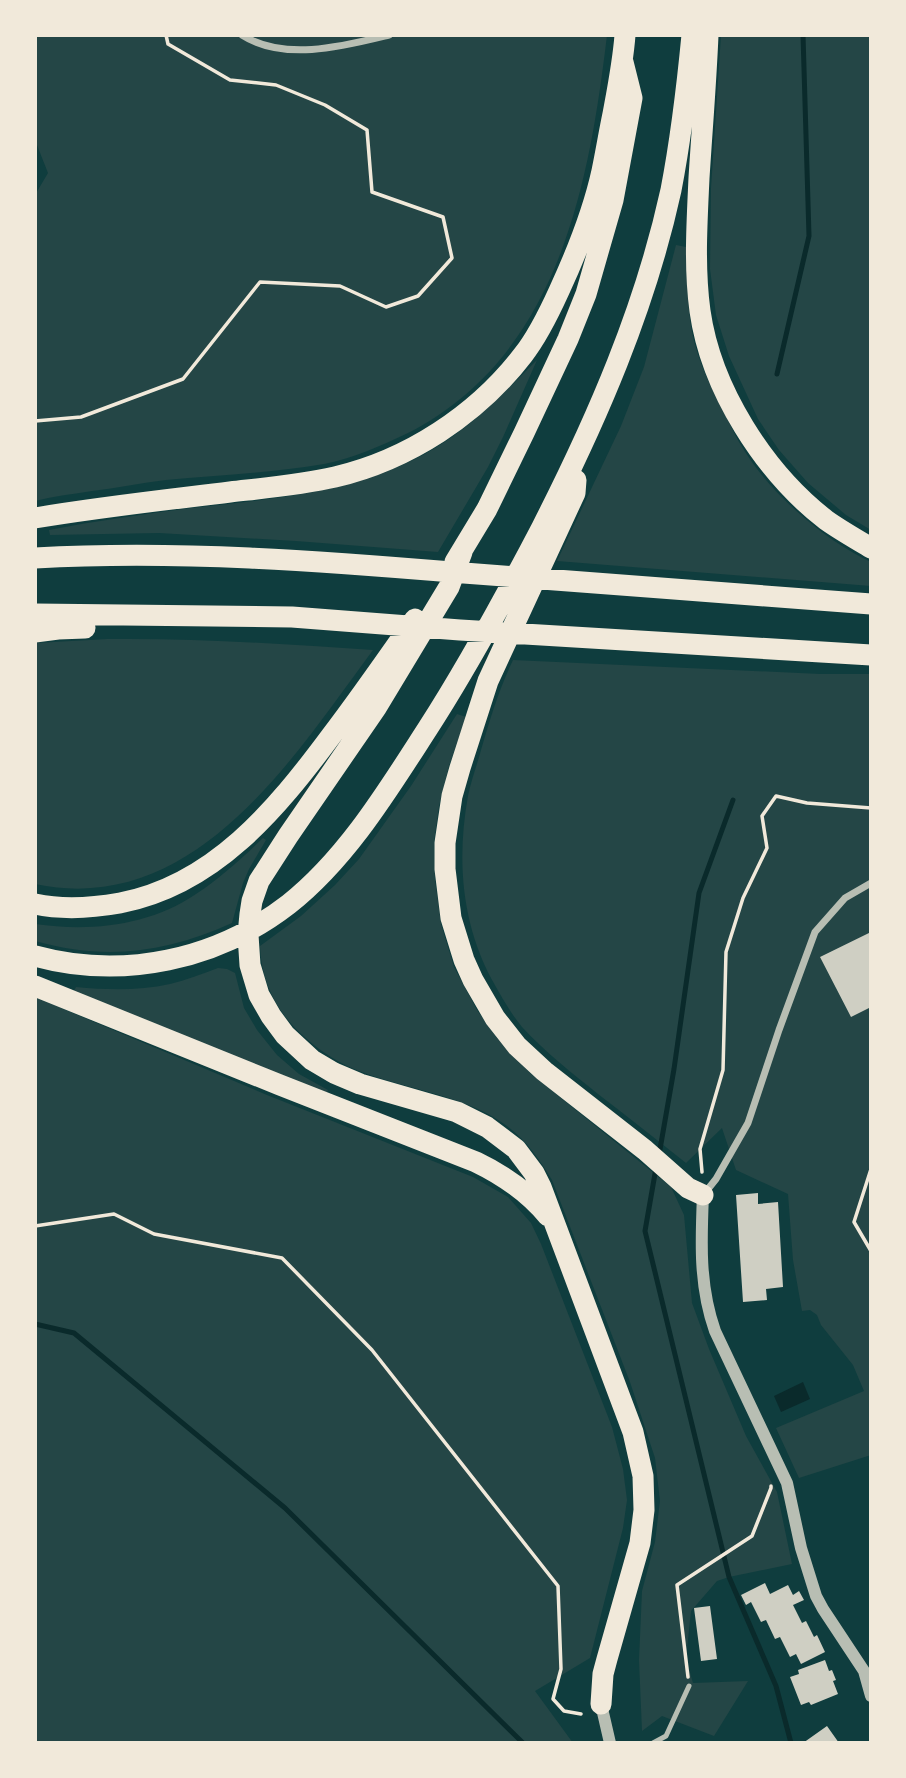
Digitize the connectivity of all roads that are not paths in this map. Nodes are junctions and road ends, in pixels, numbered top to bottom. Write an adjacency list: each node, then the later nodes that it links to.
1 (242, 35): 2 (street)
2 (389, 35)
3 (625, 35): 6 (highway)
4 (692, 35): 7 (highway)
5 (708, 35): 9 (highway)
6 (623, 62): 8 (highway); 10 (highway)
7 (576, 460): 19 (highway); 21 (highway)
8 (35, 518)
9 (871, 548)
10 (462, 552): 18 (highway); 22 (highway)
11 (35, 558): 12 (highway)
12 (871, 604)
13 (35, 614): 14 (highway)
14 (292, 617): 15 (highway); 16 (highway)
15 (35, 632)
16 (871, 655)
17 (871, 883): 21 (street)
18 (35, 904)
19 (35, 956)
20 (35, 986): 22 (highway)
21 (703, 1195): 23 (street)
22 (553, 1222): 26 (highway)
23 (867, 1670): 25 (street)
24 (689, 1686): 28 (lane)
25 (871, 1696)
26 (601, 1704): 27 (street)
27 (610, 1743)
28 (653, 1743)

